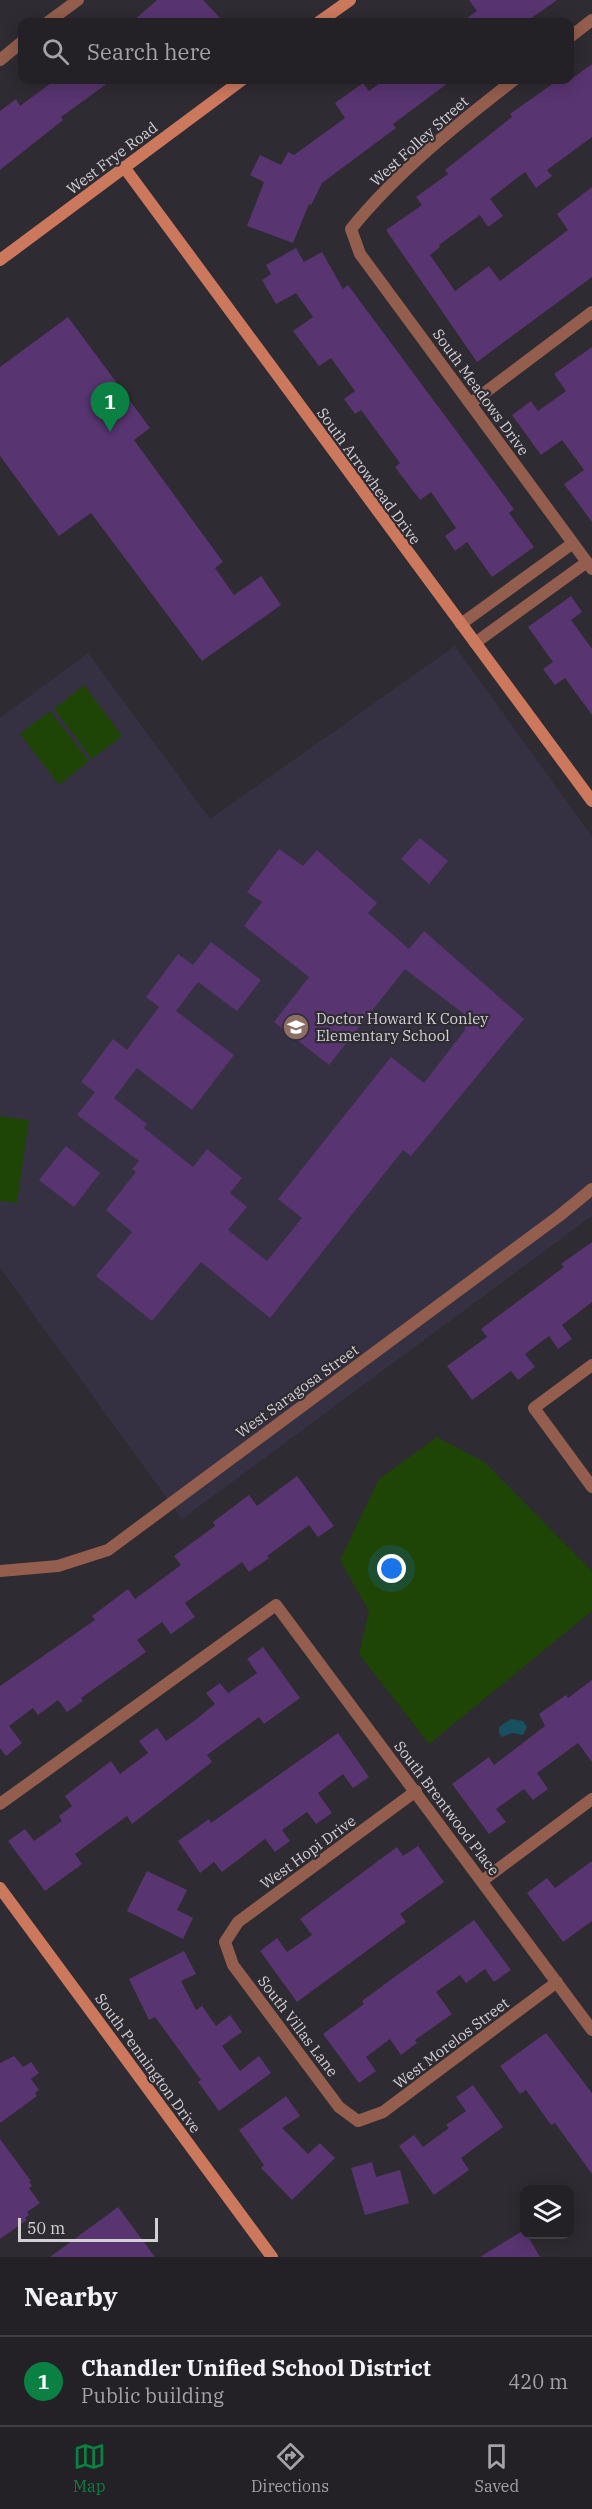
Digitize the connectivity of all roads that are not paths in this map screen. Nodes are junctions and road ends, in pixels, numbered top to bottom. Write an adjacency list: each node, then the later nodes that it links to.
1 (78, 0): 5 (street)
2 (327, 0): 4 (street)
3 (350, 0): 4 (street)
4 (335, 11): 6 (street)
5 (53, 18)
6 (325, 18)
7 (592, 20): 8 (street)
8 (574, 34)
9 (18, 45): 10 (street)
10 (0, 60)
11 (237, 84): 13 (street, West Frye Road)
12 (509, 84): 14 (street, West Folley Street)
13 (124, 167): 15 (street, West Frye Road); 20 (street, South Arrowhead Drive)
14 (351, 229): 17 (street, South Meadows Drive)
15 (0, 260)
16 (592, 312): 17 (street)
17 (471, 403): 18 (street, South Meadows Drive)
18 (573, 543): 19 (street, South Meadows Drive); 20 (street)
19 (589, 566): 21 (street)
20 (461, 624): 21 (street, South Arrowhead Drive)
21 (475, 643): 22 (street, South Arrowhead Drive)
22 (592, 801)
23 (592, 1188): 26 (street, West Saragosa Street)
24 (592, 1365): 25 (street)
25 (592, 1487)
26 (0, 1571)
27 (416, 1791): 29 (street, South Brentwood Place); 30 (street, South Brentwood Place); 32 (street, West Hopi Drive)
28 (592, 1799): 30 (street)
29 (0, 1804)
30 (482, 1881): 33 (street, South Brentwood Place)
31 (0, 1888): 36 (street, South Pennington Drive)
32 (225, 1942): 35 (street, South Villas Lane)
33 (557, 1982): 34 (street, South Brentwood Place); 35 (street, West Morelos Street)
34 (592, 2030)
35 (358, 2121)
36 (272, 2257)

